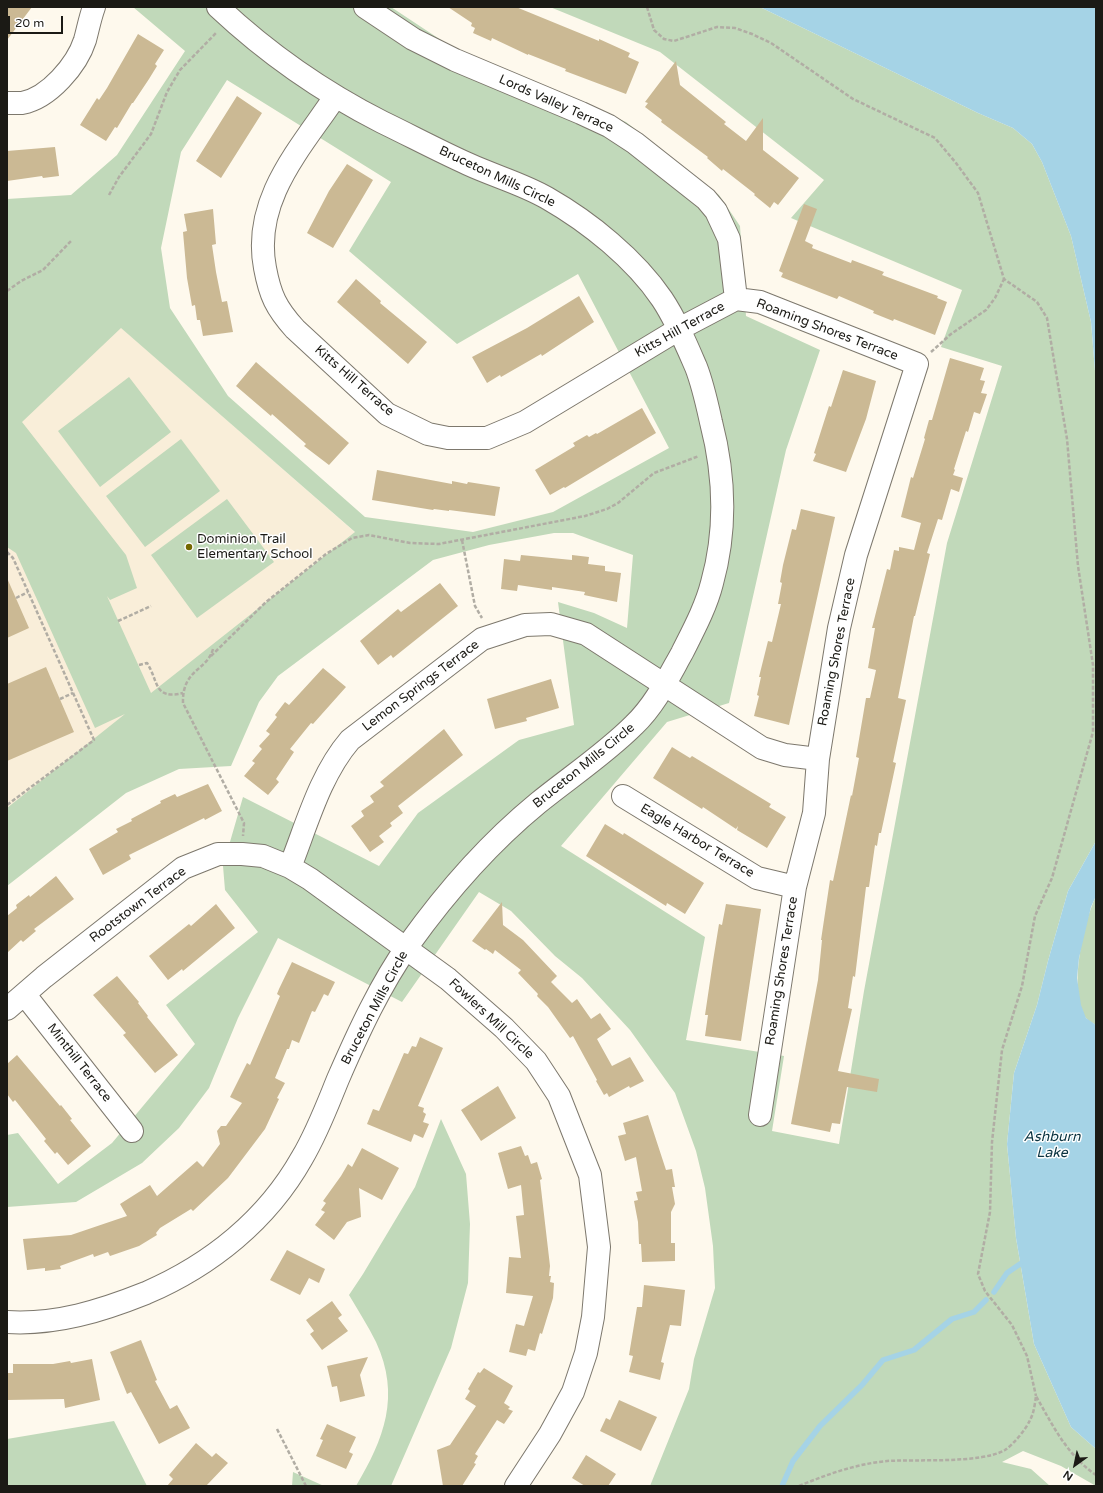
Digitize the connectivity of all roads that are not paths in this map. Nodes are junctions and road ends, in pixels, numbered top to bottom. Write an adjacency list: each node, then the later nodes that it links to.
1 (94, 7): 5 (street)
2 (365, 7): 6 (street, Lords Valley Terrace)
3 (225, 13): 4 (street, Bruceton Mills Circle)
4 (335, 97): 7 (street, Bruceton Mills Circle); 7 (street, Kitts Hill Terrace)
5 (7, 104)
6 (736, 299): 7 (street, Kitts Hill Terrace); 9 (street, Roaming Shores Terrace)
7 (679, 329): 8 (street, Bruceton Mills Circle)
8 (665, 684): 9 (street, Lemon Springs Terrace); 11 (street, Lemon Springs Terrace); 13 (street, Bruceton Mills Circle)
9 (818, 759): 12 (street, Roaming Shores Terrace)
10 (623, 796): 12 (street, Eagle Harbor Terrace)
11 (290, 867): 13 (street, Rootstown Terrace); 14 (street, Rootstown Terrace)
12 (796, 887): 16 (street, Roaming Shores Terrace)
13 (406, 947): 18 (street, Bruceton Mills Circle); 19 (street, Fowlers Mill Circle)
14 (25, 995): 15 (street, Rootstown Terrace); 17 (street, Minthill Terrace)
15 (7, 1009)
16 (760, 1114)
17 (132, 1131)
18 (7, 1322)
19 (516, 1486)

